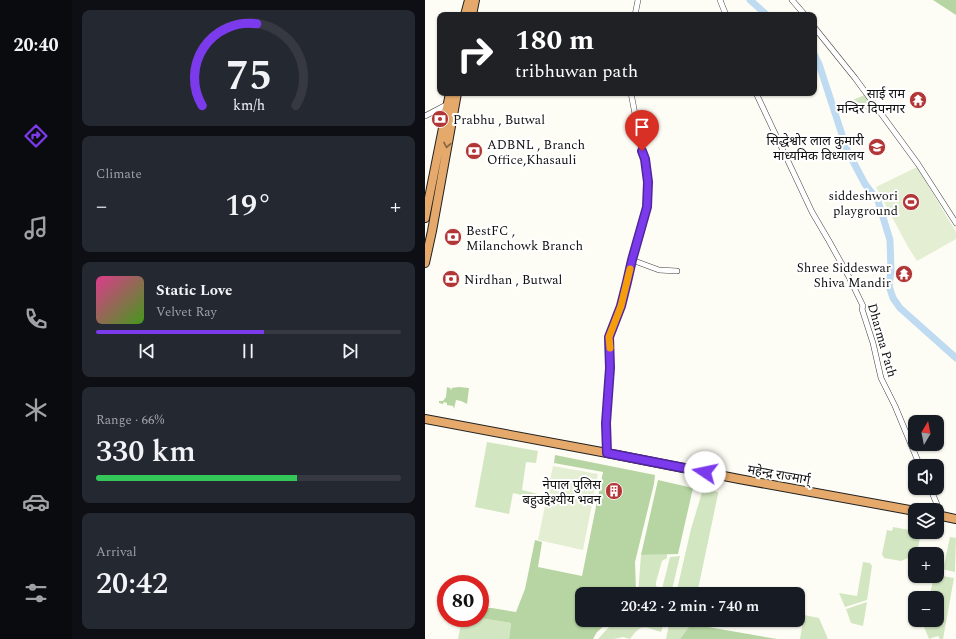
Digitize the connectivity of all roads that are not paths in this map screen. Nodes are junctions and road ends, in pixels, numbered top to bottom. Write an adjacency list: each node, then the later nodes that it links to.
1 (469, 0): 6 (highway)
2 (475, 0): 7 (highway)
3 (638, 0): 8 (street)
4 (720, 0): 9 (street)
5 (792, 0): 10 (street)
6 (466, 12)
7 (473, 12)
8 (636, 12)
9 (725, 12)
10 (803, 12)
11 (817, 31): 19 (street)
12 (450, 96): 16 (highway)
13 (455, 96): 16 (highway)
14 (631, 96): 20 (street)
15 (757, 96): 25 (street, Dharma Path)
16 (451, 104): 17 (street); 18 (highway); 21 (highway, one-way to 21)
17 (425, 116)
18 (425, 218)
19 (956, 223)
20 (632, 260): 22 (street); 24 (street)
21 (425, 264)
22 (677, 271)
23 (425, 419): 24 (highway, महेन्द्र राज्मार्ग्)
24 (607, 453): 26 (highway, महेन्द्र राज्मार्ग्)
25 (918, 459)
26 (908, 511)
27 (944, 517): 28 (highway)
28 (956, 519)

